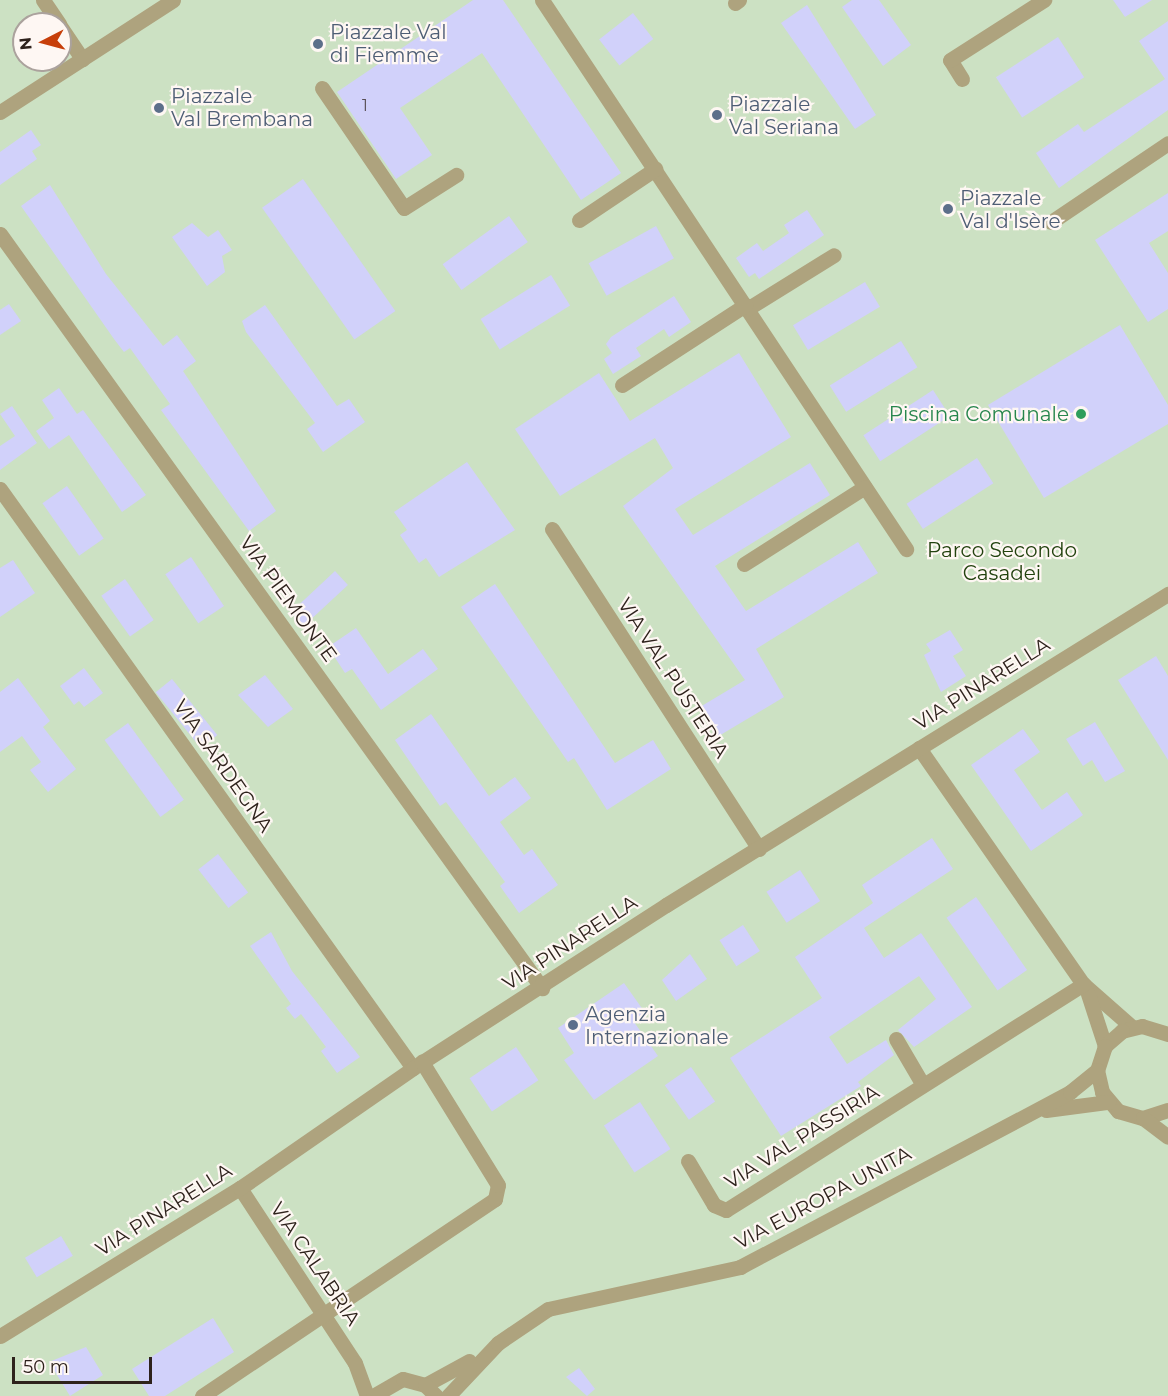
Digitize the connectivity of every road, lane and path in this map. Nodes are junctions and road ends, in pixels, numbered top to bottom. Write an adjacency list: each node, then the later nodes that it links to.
1 (173, 0): 5 (street)
2 (542, 0): 10 (street)
3 (1044, 0): 6 (street)
4 (72, 44): 5 (street)
5 (82, 59): 8 (street)
6 (962, 79)
7 (322, 88): 11 (street)
8 (0, 112)
9 (1168, 143): 13 (street)
10 (655, 170): 12 (street); 16 (street)
11 (456, 175)
12 (579, 220)
13 (1051, 222)
14 (0, 234): 27 (street, VIA PIEMONTE)
15 (834, 255): 16 (street)
16 (746, 307): 17 (street); 18 (street)
17 (622, 385)
18 (865, 488): 21 (street); 22 (street)
19 (0, 489): 34 (street, VIA SARDEGNA)
20 (552, 529): 25 (street, VIA VAL PUSTERIA)
21 (906, 549)
22 (744, 564)
23 (1168, 594): 24 (street, VIA PINARELLA)
24 (919, 748): 25 (street, VIA PINARELLA); 26 (street)
25 (759, 849): 27 (street, VIA PINARELLA)
26 (1083, 984): 29 (street); 33 (street); 36 (street, VIA VAL PASSIRIA)
27 (542, 988): 34 (street, VIA PINARELLA)
28 (1168, 1022): 30 (street)
29 (1132, 1027): 30 (street); 33 (street)
30 (1153, 1027): 31 (street)
31 (1168, 1034)
32 (896, 1039): 36 (street)
33 (1105, 1046): 35 (street)
34 (417, 1065): 43 (street, VIA PINARELLA); 44 (street, VIA SARDEGNA)
35 (1097, 1070): 37 (street); 39 (street, VIA EUROPA UNITA)
36 (923, 1085): 42 (street, VIA VAL PASSIRIA)
37 (1108, 1102): 39 (street, VIA EUROPA UNITA); 40 (street)
38 (1168, 1110): 40 (street)
39 (1026, 1114): 46 (street, VIA EUROPA UNITA)
40 (1143, 1118): 41 (street)
41 (1168, 1137)
42 (688, 1161)
43 (240, 1188): 44 (street, VIA CALABRIA); 45 (street, VIA PINARELLA)
44 (322, 1312): 47 (street, VIA CALABRIA); 50 (street, VIA SARDEGNA)
45 (0, 1336)
46 (498, 1343): 49 (street, VIA EUROPA UNITA); 54 (street, VIA EUROPA UNITA)
47 (356, 1364): 48 (street); 51 (street, VIA CALABRIA)
48 (391, 1381): 49 (street); 52 (street)
49 (424, 1385): 53 (street)
50 (202, 1396)
51 (367, 1396)
52 (373, 1396)
53 (436, 1396)
54 (448, 1396)

